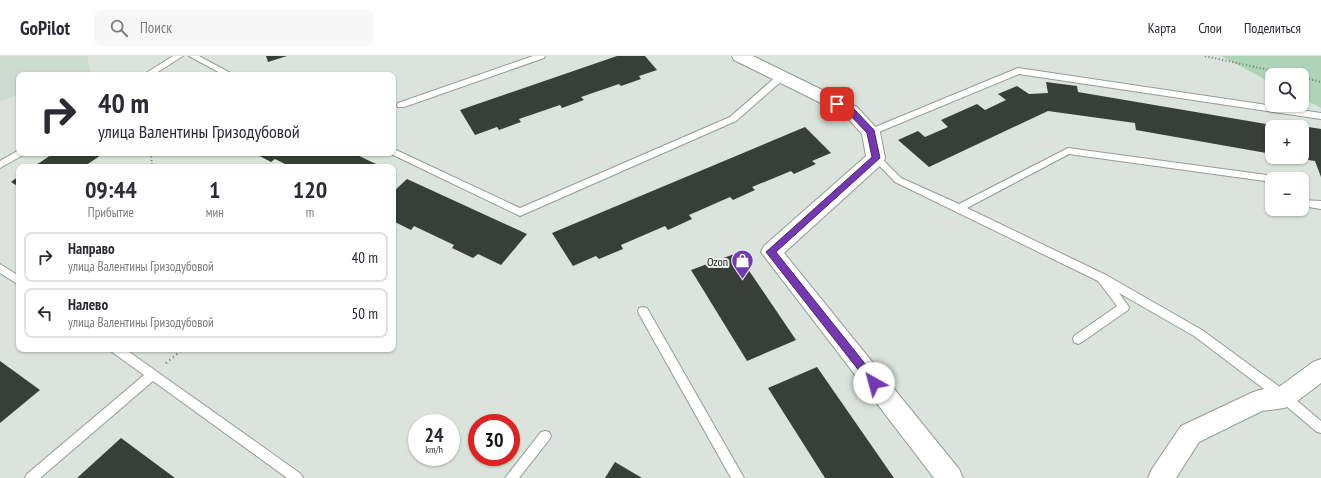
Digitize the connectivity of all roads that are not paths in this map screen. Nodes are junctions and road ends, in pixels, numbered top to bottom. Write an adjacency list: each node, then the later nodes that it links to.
1 (179, 56): 5 (lane)
2 (193, 56): 6 (lane)
3 (542, 56): 8 (lane)
4 (740, 56): 7 (street)
5 (152, 72)
6 (224, 72)
7 (782, 76): 10 (street); 11 (lane)
8 (401, 105)
9 (1321, 116): 10 (lane)
10 (871, 132): 13 (street)
11 (396, 153)
12 (16, 155): 14 (lane)
13 (876, 158): 18 (lane); 34 (street)
14 (0, 165)
15 (1265, 177): 18 (lane)
16 (1309, 204): 17 (lane)
17 (1321, 205)
18 (960, 208): 20 (lane)
19 (0, 268): 21 (lane)
20 (1102, 278): 23 (lane); 27 (lane)
21 (16, 279)
22 (643, 311): 33 (lane)
23 (1078, 339)
24 (120, 352): 26 (lane)
25 (1321, 369): 27 (street)
26 (152, 375): 30 (lane); 31 (lane)
27 (1284, 397): 28 (lane); 35 (street)
28 (1321, 428)
29 (545, 436): 32 (lane)
30 (31, 478)
31 (297, 478)
32 (511, 478)
33 (738, 478)
34 (950, 478)
35 (1161, 478)

